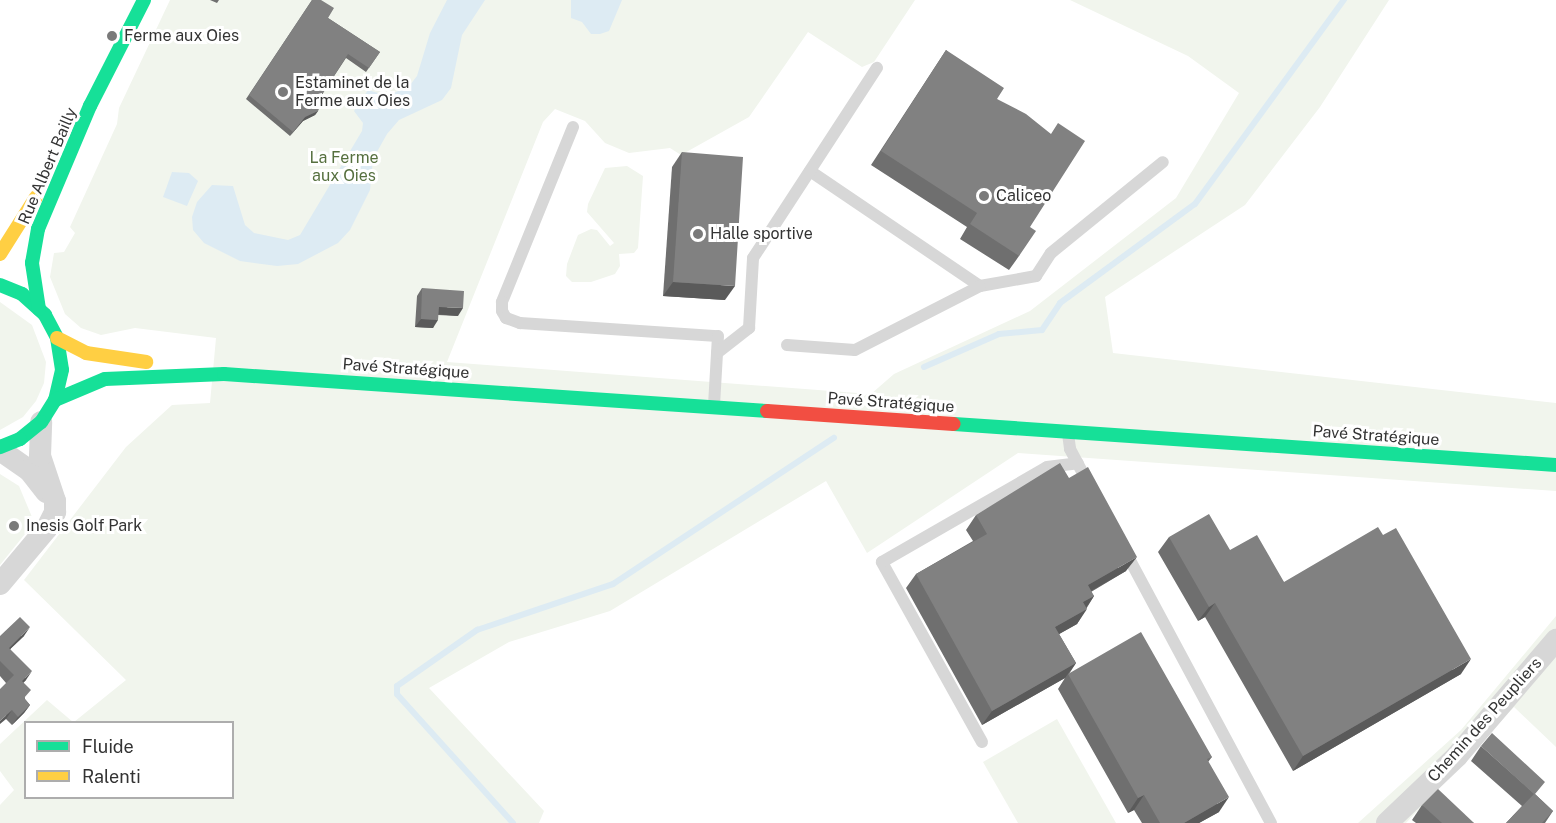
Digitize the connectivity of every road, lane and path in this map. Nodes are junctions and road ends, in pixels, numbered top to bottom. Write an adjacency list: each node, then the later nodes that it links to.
1 (144, 0): 3 (main road, Rue Albert Bailly)
2 (878, 68): 6 (lane)
3 (90, 106): 7 (main road, Rue Albert Bailly); 10 (main road, Rue Albert Bailly)
4 (573, 127): 13 (lane)
5 (1163, 162): 9 (lane)
6 (810, 171): 9 (lane); 13 (lane)
7 (0, 254)
8 (0, 285): 10 (main road)
9 (980, 286): 12 (lane)
10 (39, 309): 11 (main road)
11 (57, 338): 14 (main road, Pavé Stratégique); 15 (main road)
12 (787, 345)
13 (717, 353): 16 (lane)
14 (224, 374): 15 (main road, Pavé Stratégique); 16 (main road, Pavé Stratégique)
15 (55, 400): 17 (main road)
16 (714, 407): 18 (main road, Pavé Stratégique)
17 (40, 422): 19 (main road); 23 (street)
18 (1068, 431): 20 (lane); 21 (main road, Pavé Stratégique)
19 (0, 448): 23 (street)
20 (1078, 463): 22 (lane); 27 (lane)
21 (1556, 465)
22 (1094, 494)
23 (47, 528): 25 (street)
24 (1116, 535): 28 (lane)
25 (0, 584)
26 (1556, 640): 29 (street, Chemin des Peupliers)
27 (982, 742)
28 (1271, 823)
29 (1387, 823)

